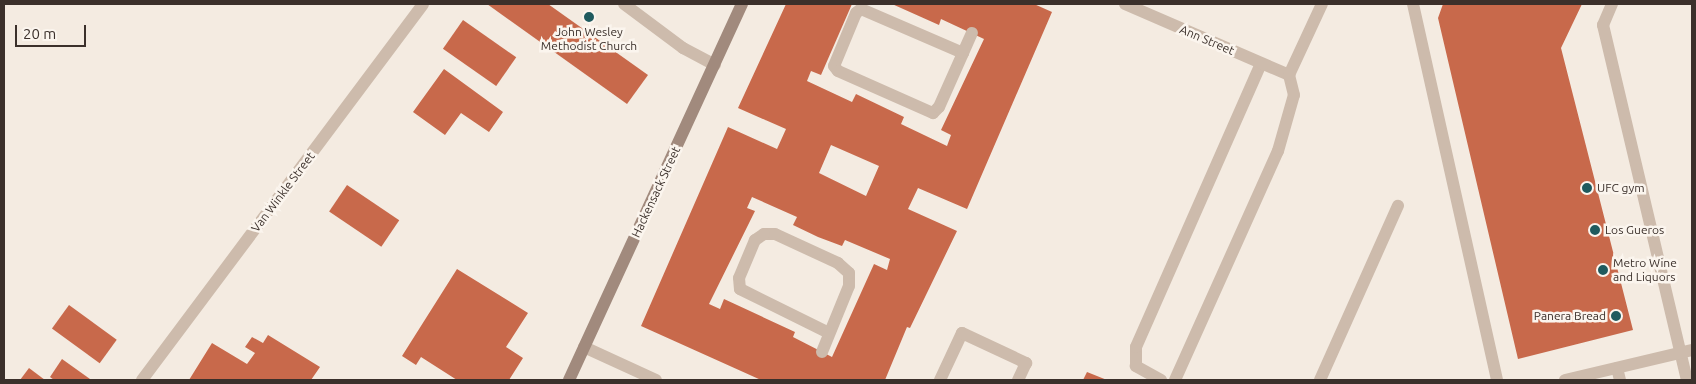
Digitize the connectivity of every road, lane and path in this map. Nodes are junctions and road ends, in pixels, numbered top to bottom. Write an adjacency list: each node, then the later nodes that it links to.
1 (424, 4): 19 (street, Van Winkle Street)
2 (624, 4): 11 (street)
3 (742, 4): 11 (main road, Hackensack Street)
4 (1125, 4): 10 (street, Ann Street)
5 (1322, 4): 12 (street)
6 (1413, 4): 27 (street)
7 (1612, 4): 16 (street)
8 (972, 33): 9 (street)
9 (963, 53): 9 (street)
10 (1261, 64): 12 (street, Ann Street); 24 (street)
11 (715, 65): 15 (main road, Hackensack Street)
12 (1290, 75): 25 (street)
13 (1398, 206): 26 (street)
14 (829, 333): 14 (street); 17 (street)
15 (584, 347): 20 (main road, Hackensack Street); 21 (street)
16 (1687, 351): 18 (street); 29 (street)
17 (822, 352)
18 (1619, 374): 28 (street)
19 (142, 380)
20 (569, 380)
21 (656, 380)
22 (940, 380): 23 (street)
23 (1018, 380)
24 (1161, 380)
25 (1174, 380)
26 (1320, 380)
27 (1497, 380)
28 (1565, 380)
29 (1687, 380)

